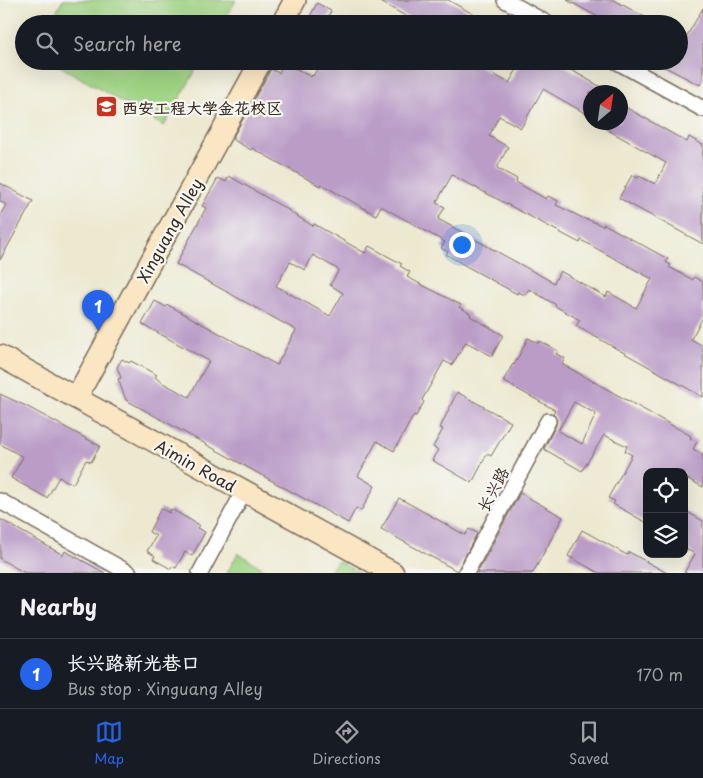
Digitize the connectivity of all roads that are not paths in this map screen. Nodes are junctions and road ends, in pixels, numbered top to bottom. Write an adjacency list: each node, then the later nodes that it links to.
1 (295, 0): 3 (street)
2 (505, 0): 4 (street)
3 (287, 15)
4 (532, 15)
5 (256, 70): 9 (street, Xinguang Alley)
6 (632, 70): 7 (street)
7 (703, 109)
8 (0, 356): 9 (street, Aimin Road)
9 (76, 398): 11 (street, Aimin Road)
10 (548, 421): 16 (street, 长兴路)
11 (244, 491): 14 (street); 15 (street, Aimin Road)
12 (0, 501): 13 (street)
13 (129, 573)
14 (200, 573)
15 (393, 573)
16 (466, 573)

